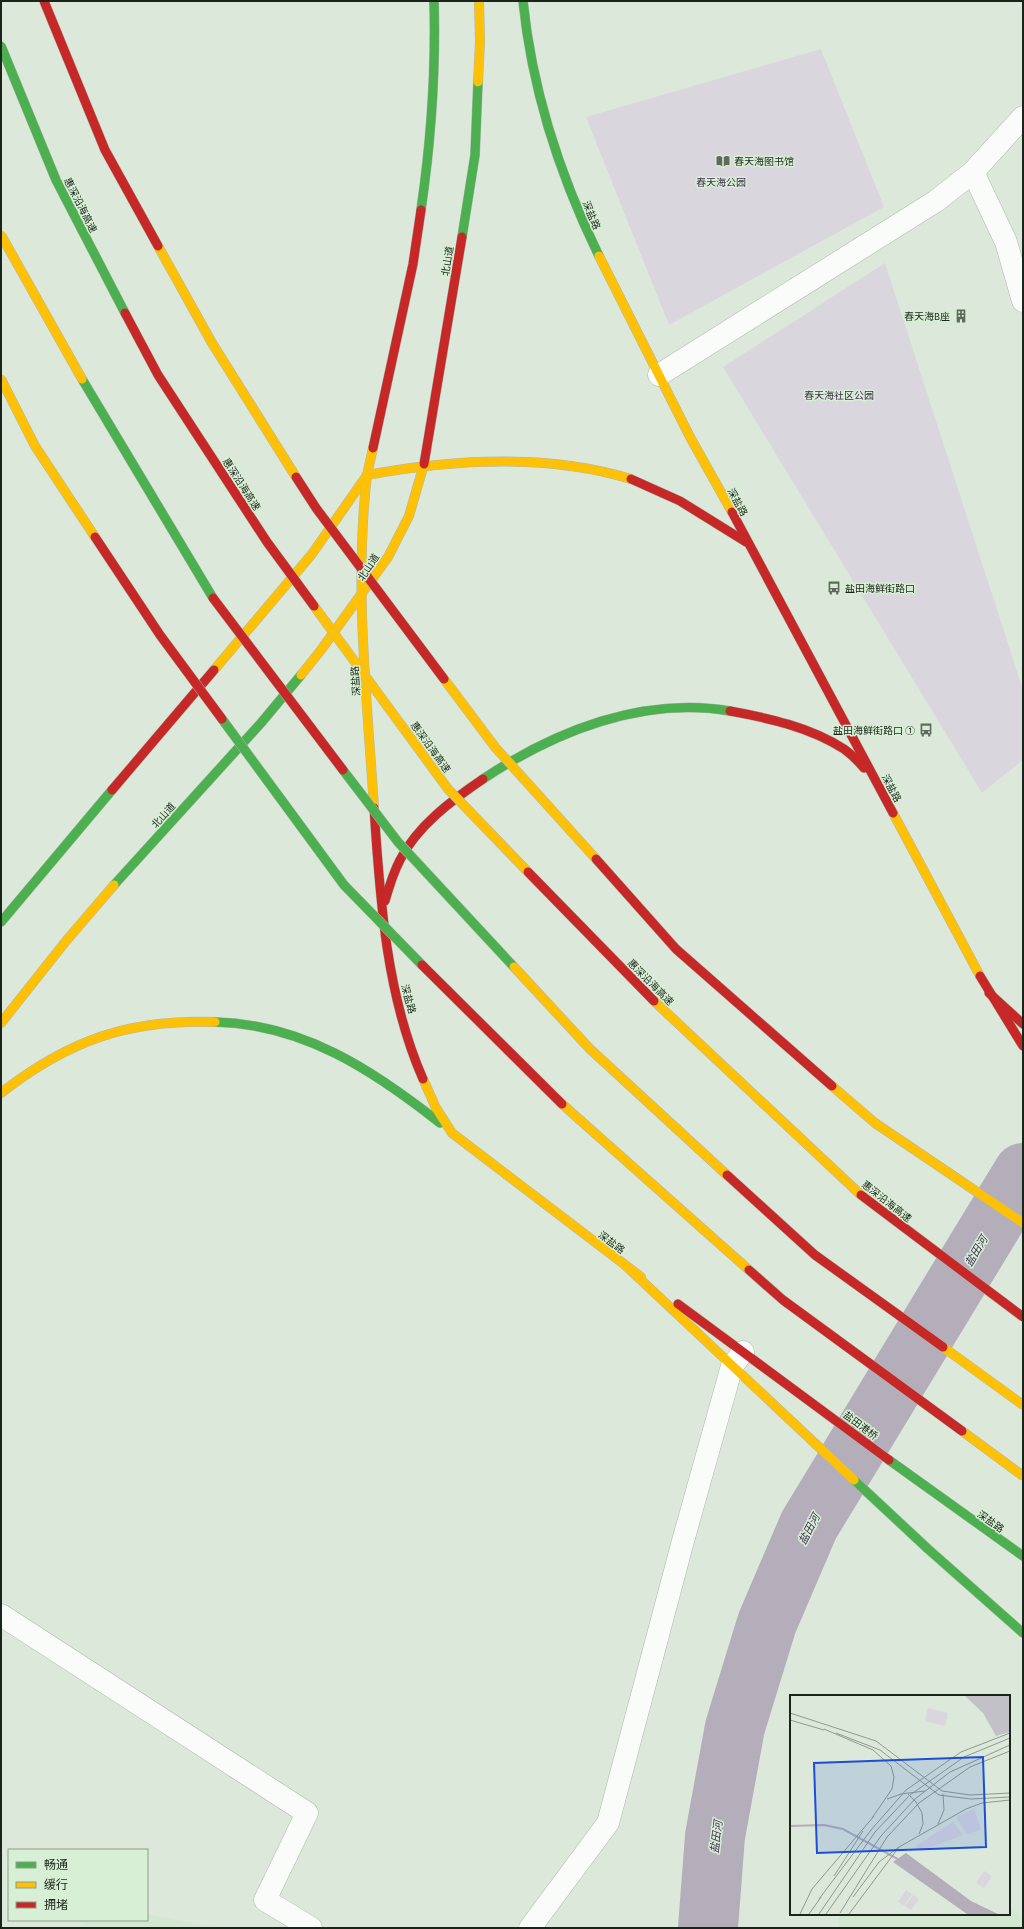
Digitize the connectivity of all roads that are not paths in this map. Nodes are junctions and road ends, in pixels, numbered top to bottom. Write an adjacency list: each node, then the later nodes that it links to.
1 (44, 1): 27 (main road, bridge)
2 (434, 1): 15 (main road)
3 (479, 1): 14 (main road, 北山道)
4 (516, 1): 6 (main road)
5 (523, 1): 6 (main road, 深盐路)
6 (526, 32): 12 (main road, 深盐路)
7 (1, 46): 29 (main road, 惠深沿海高速, bridge)
8 (1023, 117): 9 (street)
9 (974, 172): 11 (street); 12 (street)
10 (1, 235): 32 (main road, bridge)
11 (1022, 295)
12 (659, 375): 16 (main road, 深盐路)
13 (1, 379): 33 (main road, bridge)
14 (424, 466): 15 (main road); 16 (main road); 17 (main road, 北山道)
15 (367, 475): 17 (main road, 深盐路); 20 (main road)
16 (749, 544): 18 (main road, 深盐路)
17 (360, 599): 19 (main road, 深盐路); 22 (main road, 北山道)
18 (876, 780): 19 (main road); 21 (main road, 深盐路)
19 (382, 910): 26 (main road, 深盐路)
20 (1, 922)
21 (989, 993): 23 (main road); 24 (main road)
22 (1, 1024)
23 (1023, 1024)
24 (1023, 1046)
25 (1, 1093): 26 (main road)
26 (452, 1133): 28 (main road, 深盐路)
27 (1023, 1223)
28 (625, 1265): 30 (main road); 30 (main road, 深盐路)
29 (1023, 1317)
30 (738, 1359): 31 (main road, 深盐路); 37 (main road); 39 (street)
31 (761, 1365): 34 (main road, 盐田港桥)
32 (1023, 1405)
33 (1023, 1476)
34 (947, 1503): 35 (main road, 深盐路)
35 (1023, 1556)
36 (1, 1615): 38 (street)
37 (1023, 1633)
38 (311, 1928)
39 (530, 1928)

